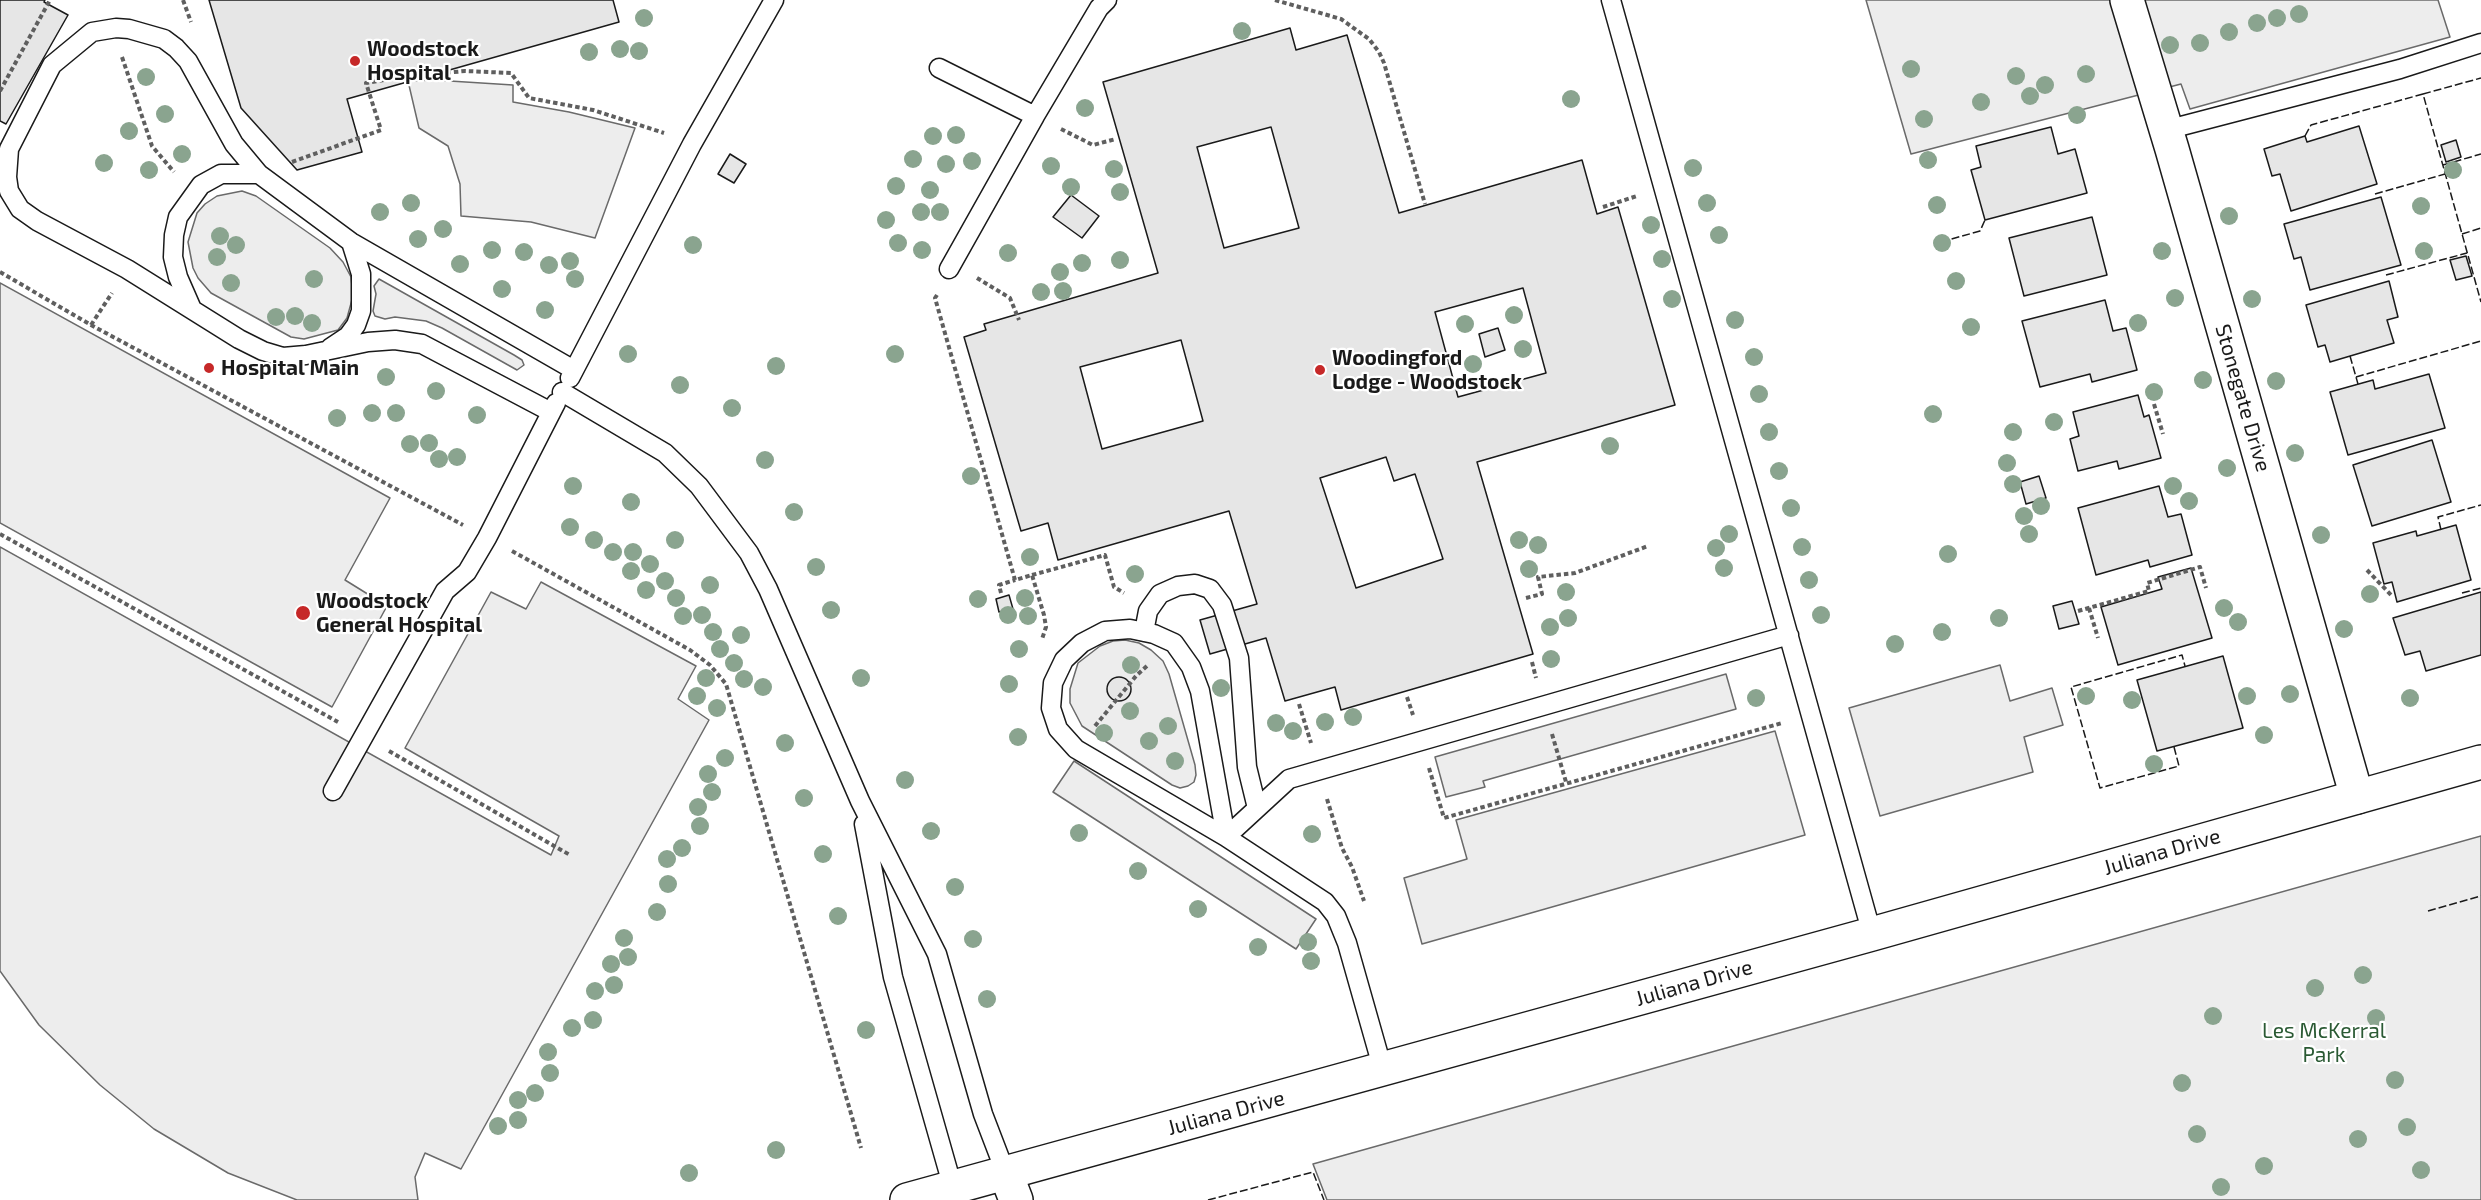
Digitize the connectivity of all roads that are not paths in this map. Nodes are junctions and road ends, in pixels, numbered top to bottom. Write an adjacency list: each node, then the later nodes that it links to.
1 (774, 0): 14 (lane)
2 (1107, 0): 7 (lane)
3 (1611, 0): 18 (lane)
4 (2127, 0): 8 (street, Stonegate Drive)
5 (2481, 43): 8 (lane)
6 (939, 68): 7 (lane)
7 (1035, 116): 11 (lane)
8 (2166, 130): 21 (street, Stonegate Drive)
9 (259, 174): 10 (lane); 12 (lane); 12 (lane)
10 (351, 242): 13 (lane); 14 (lane)
11 (950, 266)
12 (194, 311): 13 (lane)
13 (326, 350): 16 (lane)
14 (574, 370): 15 (lane)
15 (562, 392): 16 (lane); 22 (lane)
16 (551, 412): 20 (lane)
17 (1144, 632): 23 (lane); 24 (lane); 24 (lane)
18 (1789, 635): 23 (lane); 25 (lane)
19 (2481, 762): 21 (street, Juliana Drive)
20 (333, 791)
21 (2357, 797): 25 (street, Juliana Drive)
22 (860, 801): 27 (lane); 28 (lane)
23 (1257, 808): 24 (lane)
24 (1226, 837): 26 (lane)
25 (1872, 934): 26 (street, Juliana Drive)
26 (1383, 1070): 27 (street, Juliana Drive)
27 (1011, 1187): 28 (street, Juliana Drive)
28 (953, 1188): 29 (street, Juliana Drive)
29 (907, 1200)

